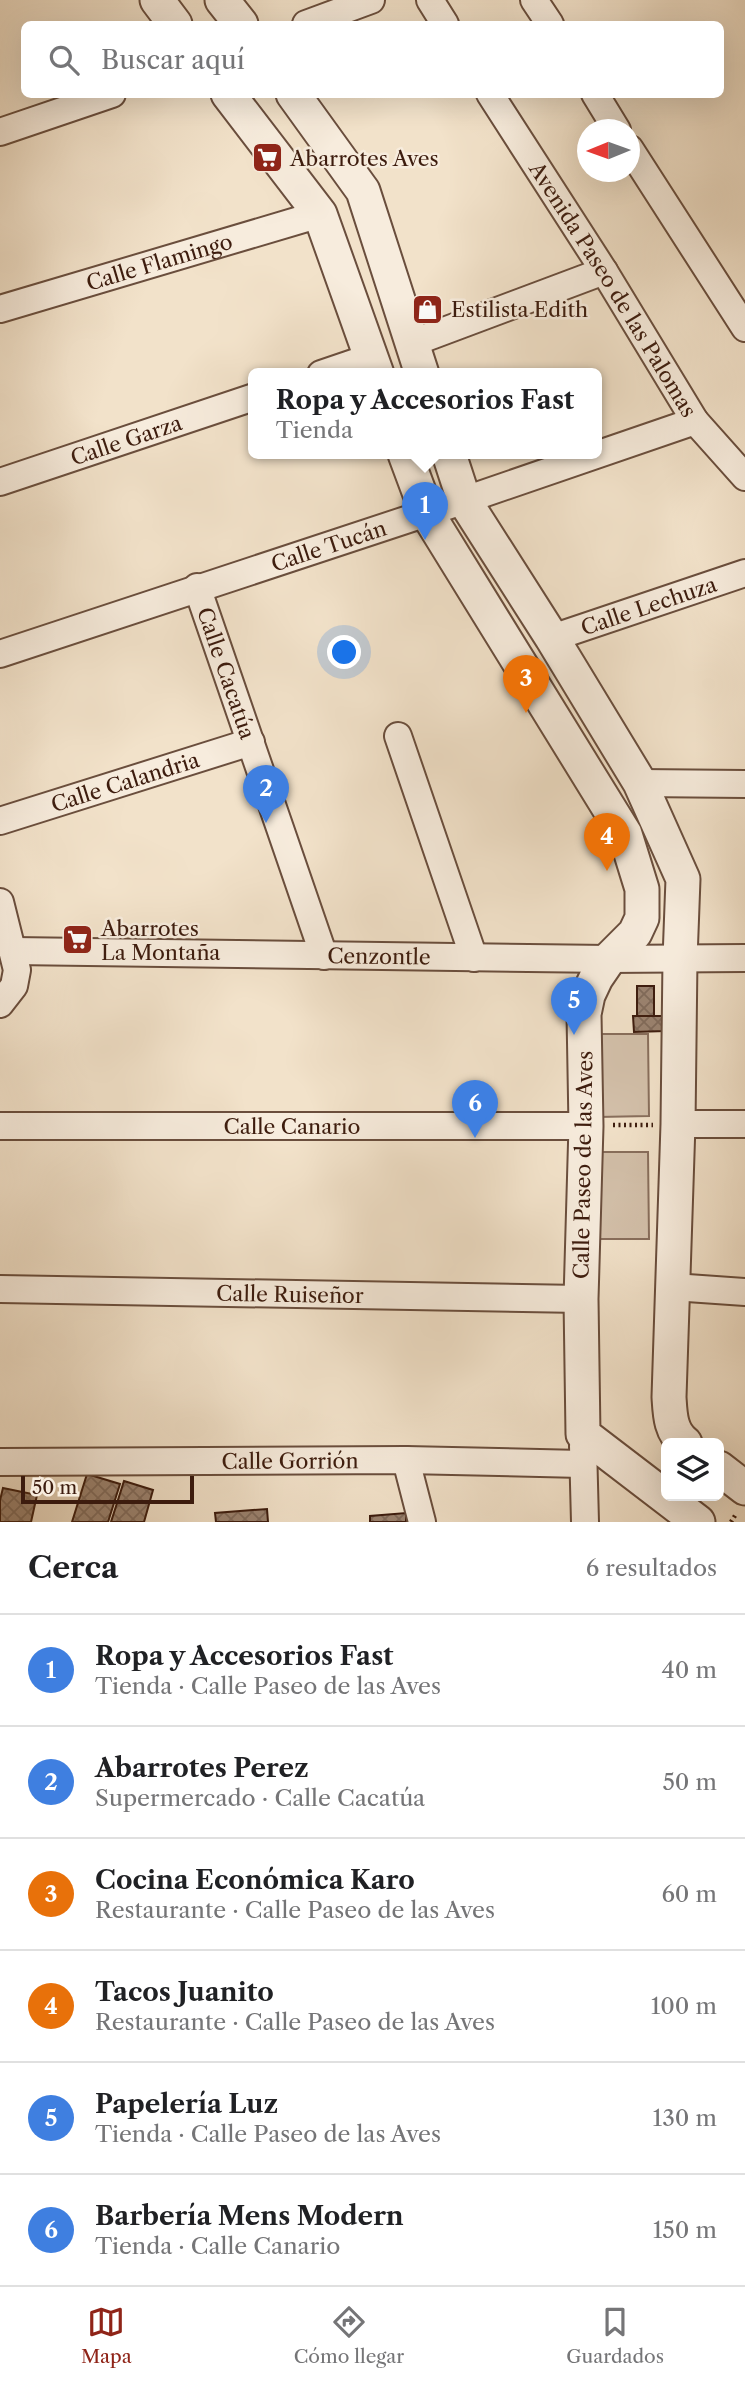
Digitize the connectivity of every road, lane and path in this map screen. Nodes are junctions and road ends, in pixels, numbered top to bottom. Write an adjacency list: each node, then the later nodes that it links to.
1 (157, 0): 6 (street)
2 (222, 0): 7 (street)
3 (371, 0): 8 (street)
4 (430, 0): 9 (street)
5 (534, 0): 10 (street)
6 (173, 21)
7 (239, 21)
8 (314, 21)
9 (443, 21)
10 (548, 21)
11 (100, 98): 17 (street)
12 (231, 98): 19 (street)
13 (296, 98): 23 (street)
14 (493, 98): 20 (street, Avenida Paseo de las Palomas)
15 (597, 98): 16 (street)
16 (610, 119)
17 (0, 132)
18 (640, 166): 22 (street)
19 (320, 214): 21 (street, Calle Flamingo); 24 (street)
20 (604, 271): 23 (street); 27 (street, Avenida Paseo de las Palomas)
21 (0, 309)
22 (745, 328)
23 (417, 358)
24 (374, 365): 25 (street)
25 (356, 368)
26 (248, 399): 33 (street, Calle Garza)
27 (695, 421): 28 (street, Calle Tucán); 32 (street, Avenida Paseo de las Palomas)
28 (602, 453)
29 (407, 459): 35 (street, Calle Paseo de las Aves)
30 (451, 459): 34 (street)
31 (584, 459): 34 (street, Calle Tucán)
32 (745, 477)
33 (0, 482)
34 (464, 500): 35 (street, Calle Tucán); 38 (street)
35 (427, 513): 37 (street, Calle Tucán); 51 (street, Calle Paseo de las Aves)
36 (745, 573): 38 (street, Calle Lechuza)
37 (197, 587): 39 (street, Calle Tucán); 41 (street, Calle Cacatúa)
38 (552, 638): 42 (street)
39 (0, 654)
40 (398, 736): 48 (street)
41 (251, 742): 44 (street, Calle Calandria); 47 (street, Calle Cacatúa)
42 (640, 783): 43 (street); 50 (street)
43 (745, 784)
44 (0, 821)
45 (0, 902): 46 (street)
46 (13, 951): 47 (street, Cenzontle); 52 (street)
47 (324, 956): 48 (street, Cenzontle)
48 (474, 958): 51 (street, Cenzontle)
49 (745, 958): 50 (street, Cenzontle)
50 (680, 959): 51 (street, Cenzontle); 53 (street)
51 (609, 960): 56 (street, Calle Paseo de las Aves)
52 (0, 1004)
53 (678, 1124): 54 (street); 56 (path); 57 (street)
54 (745, 1124)
55 (0, 1126): 56 (street, Calle Canario)
56 (586, 1126): 60 (street, Calle Paseo de las Aves)
57 (673, 1287): 59 (street); 61 (street)
58 (0, 1289): 60 (street, Calle Ruiseñor)
59 (745, 1292)
60 (581, 1298): 62 (street, Calle Paseo de las Aves)
61 (679, 1438)
62 (583, 1449): 63 (street, Calle Gorrión); 68 (street); 69 (street)
63 (406, 1460): 64 (street, Calle Gorrión); 67 (street)
64 (0, 1462)
65 (724, 1472): 66 (street)
66 (745, 1488)
67 (422, 1522)
68 (585, 1522)
69 (698, 1522)

